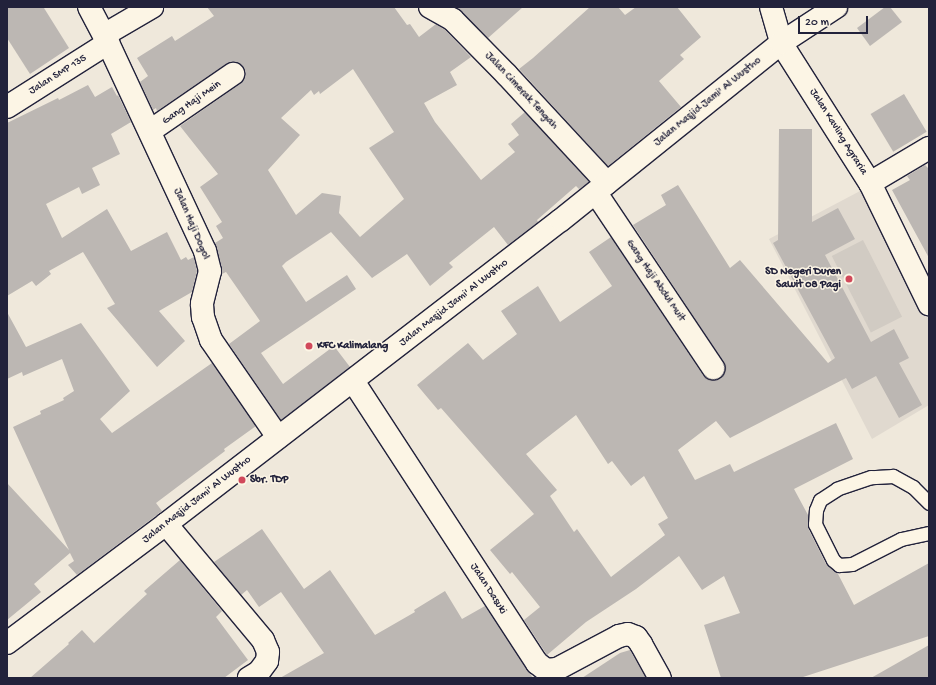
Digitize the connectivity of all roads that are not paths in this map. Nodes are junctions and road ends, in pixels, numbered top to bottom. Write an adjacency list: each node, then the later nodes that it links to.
1 (89, 7): 6 (street, Jalan Haji Dogol)
2 (152, 7): 6 (street)
3 (430, 7): 13 (street, Jalan Cimerak Tengah)
4 (771, 7): 7 (street, Jalan Kavling Agraria)
5 (836, 7): 7 (street, Jalan Masjid Jami' Al Wustho)
6 (106, 39): 9 (street, Jalan SMP 135); 10 (street, Jalan Haji Dogol)
7 (781, 43): 12 (street, Jalan Kavling Agraria); 13 (street, Jalan Masjid Jami' Al Wustho)
8 (233, 74): 10 (street, Gang Haji Mein)
9 (7, 107)
10 (150, 132): 17 (street, Jalan Haji Dogol)
11 (929, 148): 12 (street, Jalan Kavling Agraria)
12 (870, 183): 14 (street)
13 (602, 188): 15 (street, Gang Haji Abdul Muit); 16 (street, Jalan Masjid Jami' Al Wustho)
14 (929, 304)
15 (713, 368)
16 (353, 381): 17 (street, Jalan Masjid Jami' Al Wustho); 23 (street, Jalan Dasuki)
17 (278, 437): 19 (street, Jalan Masjid Jami' Al Wustho)
18 (929, 502): 20 (lane)
19 (166, 524): 21 (street, Jalan Masjid Jami' Al Wustho); 22 (street)
20 (929, 533)
21 (7, 643)
22 (257, 676)
23 (660, 678)

